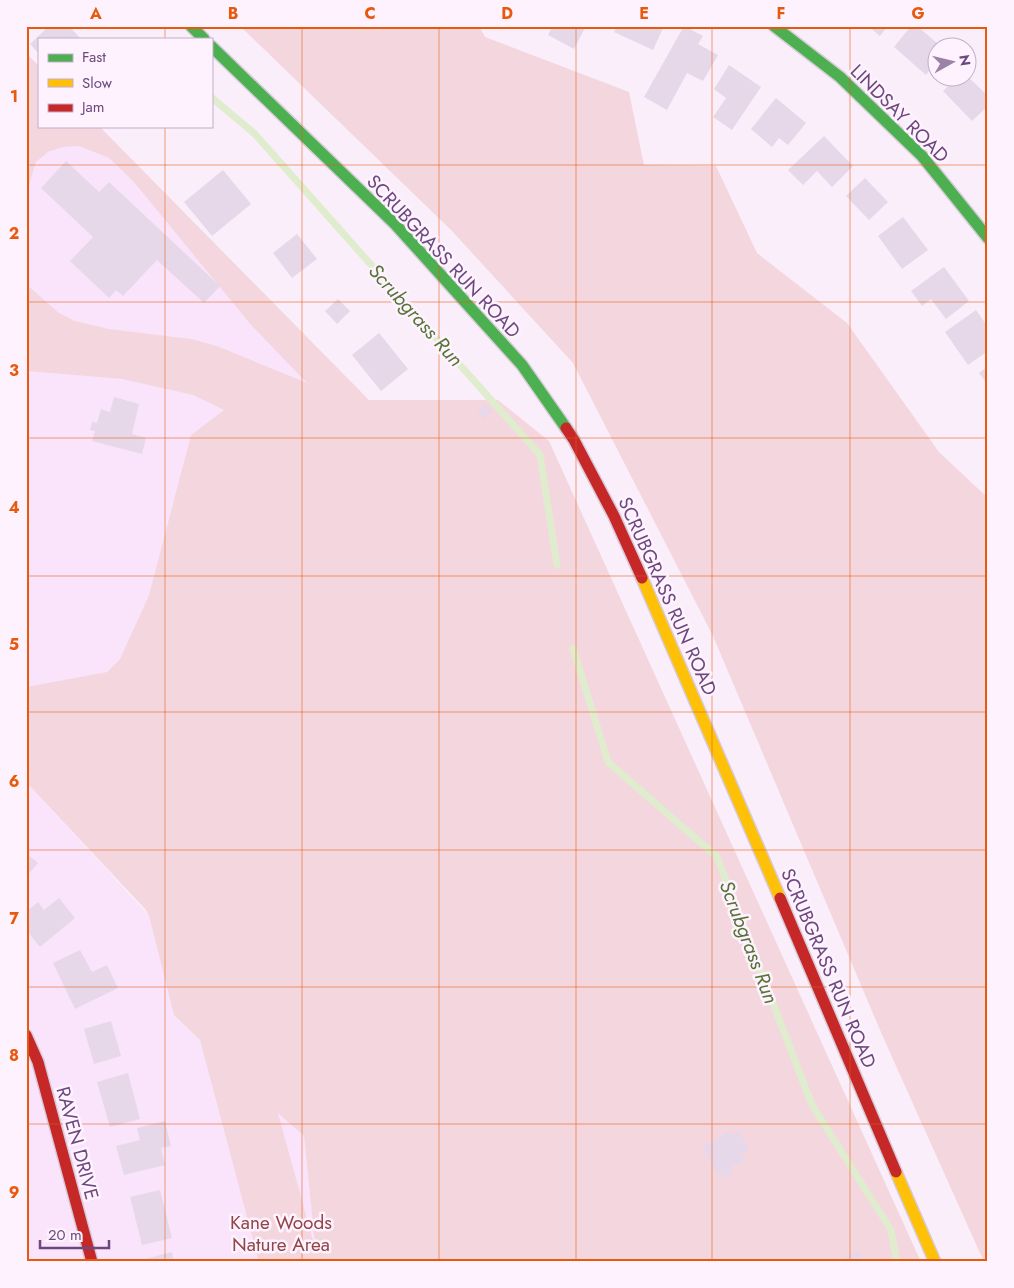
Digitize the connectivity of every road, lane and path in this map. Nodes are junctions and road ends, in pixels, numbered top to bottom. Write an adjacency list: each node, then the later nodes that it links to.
1 (191, 26): 3 (street)
2 (774, 26): 5 (street, LINDSAY ROAD)
3 (203, 38)
4 (212, 47): 8 (street, SCRUBGRASS RUN ROAD)
5 (988, 238)
6 (26, 1035): 7 (street, RAVEN DRIVE)
7 (92, 1262)
8 (935, 1262)

